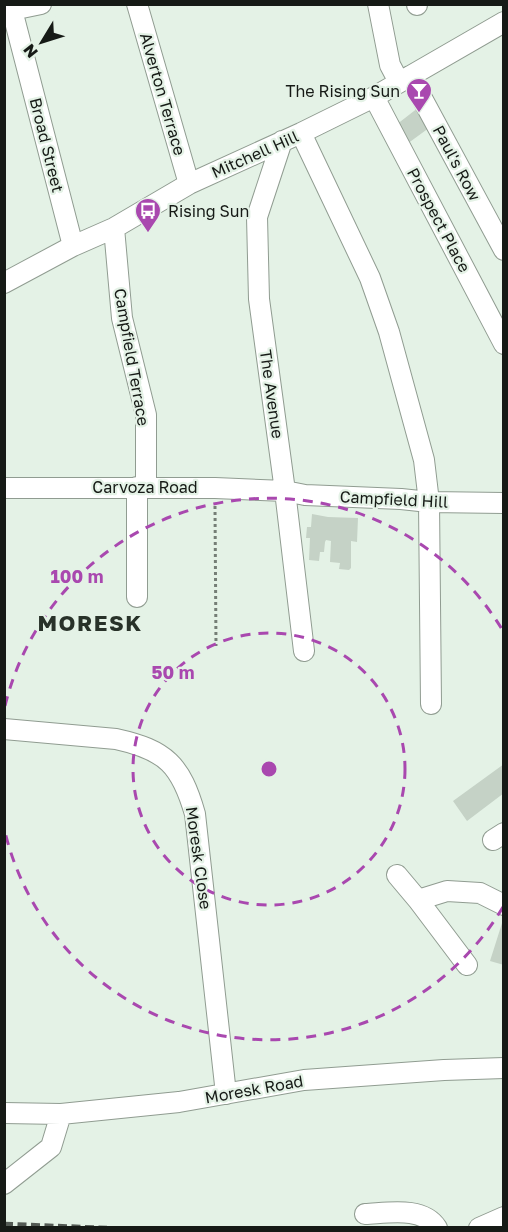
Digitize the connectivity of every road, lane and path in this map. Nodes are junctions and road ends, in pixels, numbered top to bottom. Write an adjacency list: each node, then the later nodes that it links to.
1 (41, 4): 11 (street, Broad Street)
2 (137, 4): 9 (street, Alverton Terrace)
3 (378, 4): 5 (street, Paul's Row)
4 (503, 24): 5 (street, Mitchell Hill)
5 (405, 79): 6 (street, Mitchell Hill); 12 (street, Paul's Row)
6 (374, 97): 7 (street, Mitchell Hill); 14 (street, Prospect Place)
7 (301, 133): 8 (street, Mitchell Hill); 19 (street)
8 (282, 141): 9 (street, Mitchell Hill); 18 (street, The Avenue)
9 (189, 184): 10 (street, Mitchell Hill)
10 (114, 228): 11 (street, Mitchell Hill); 15 (street, Campfield Terrace)
11 (73, 246): 13 (street, Mitchell Hill)
12 (504, 250)
13 (4, 283)
14 (504, 344)
15 (142, 487): 16 (street, Carvoza Road); 17 (street, Carvoza Road); 21 (street, Campfield Terrace)
16 (4, 488)
17 (215, 488): 18 (street, Carvoza Road); 22 (path)
18 (285, 491): 19 (street, Campfield Hill); 23 (street, The Avenue)
19 (429, 502): 20 (street, Campfield Hill); 24 (street)
20 (504, 503)
21 (137, 597)
22 (216, 646)
23 (304, 651)
24 (431, 704)
25 (4, 729): 31 (street, Moresk Close)
26 (397, 875): 27 (street)
27 (418, 900): 28 (street); 29 (street)
28 (504, 905)
29 (467, 965)
30 (504, 1068): 31 (street, Moresk Road)
31 (226, 1094): 33 (street, Moresk Road)
32 (4, 1113): 33 (street, Moresk Road)
33 (61, 1114): 34 (street)
34 (4, 1184)
35 (365, 1214): 37 (street)
36 (504, 1217): 38 (street)
37 (437, 1227)
38 (479, 1227)

